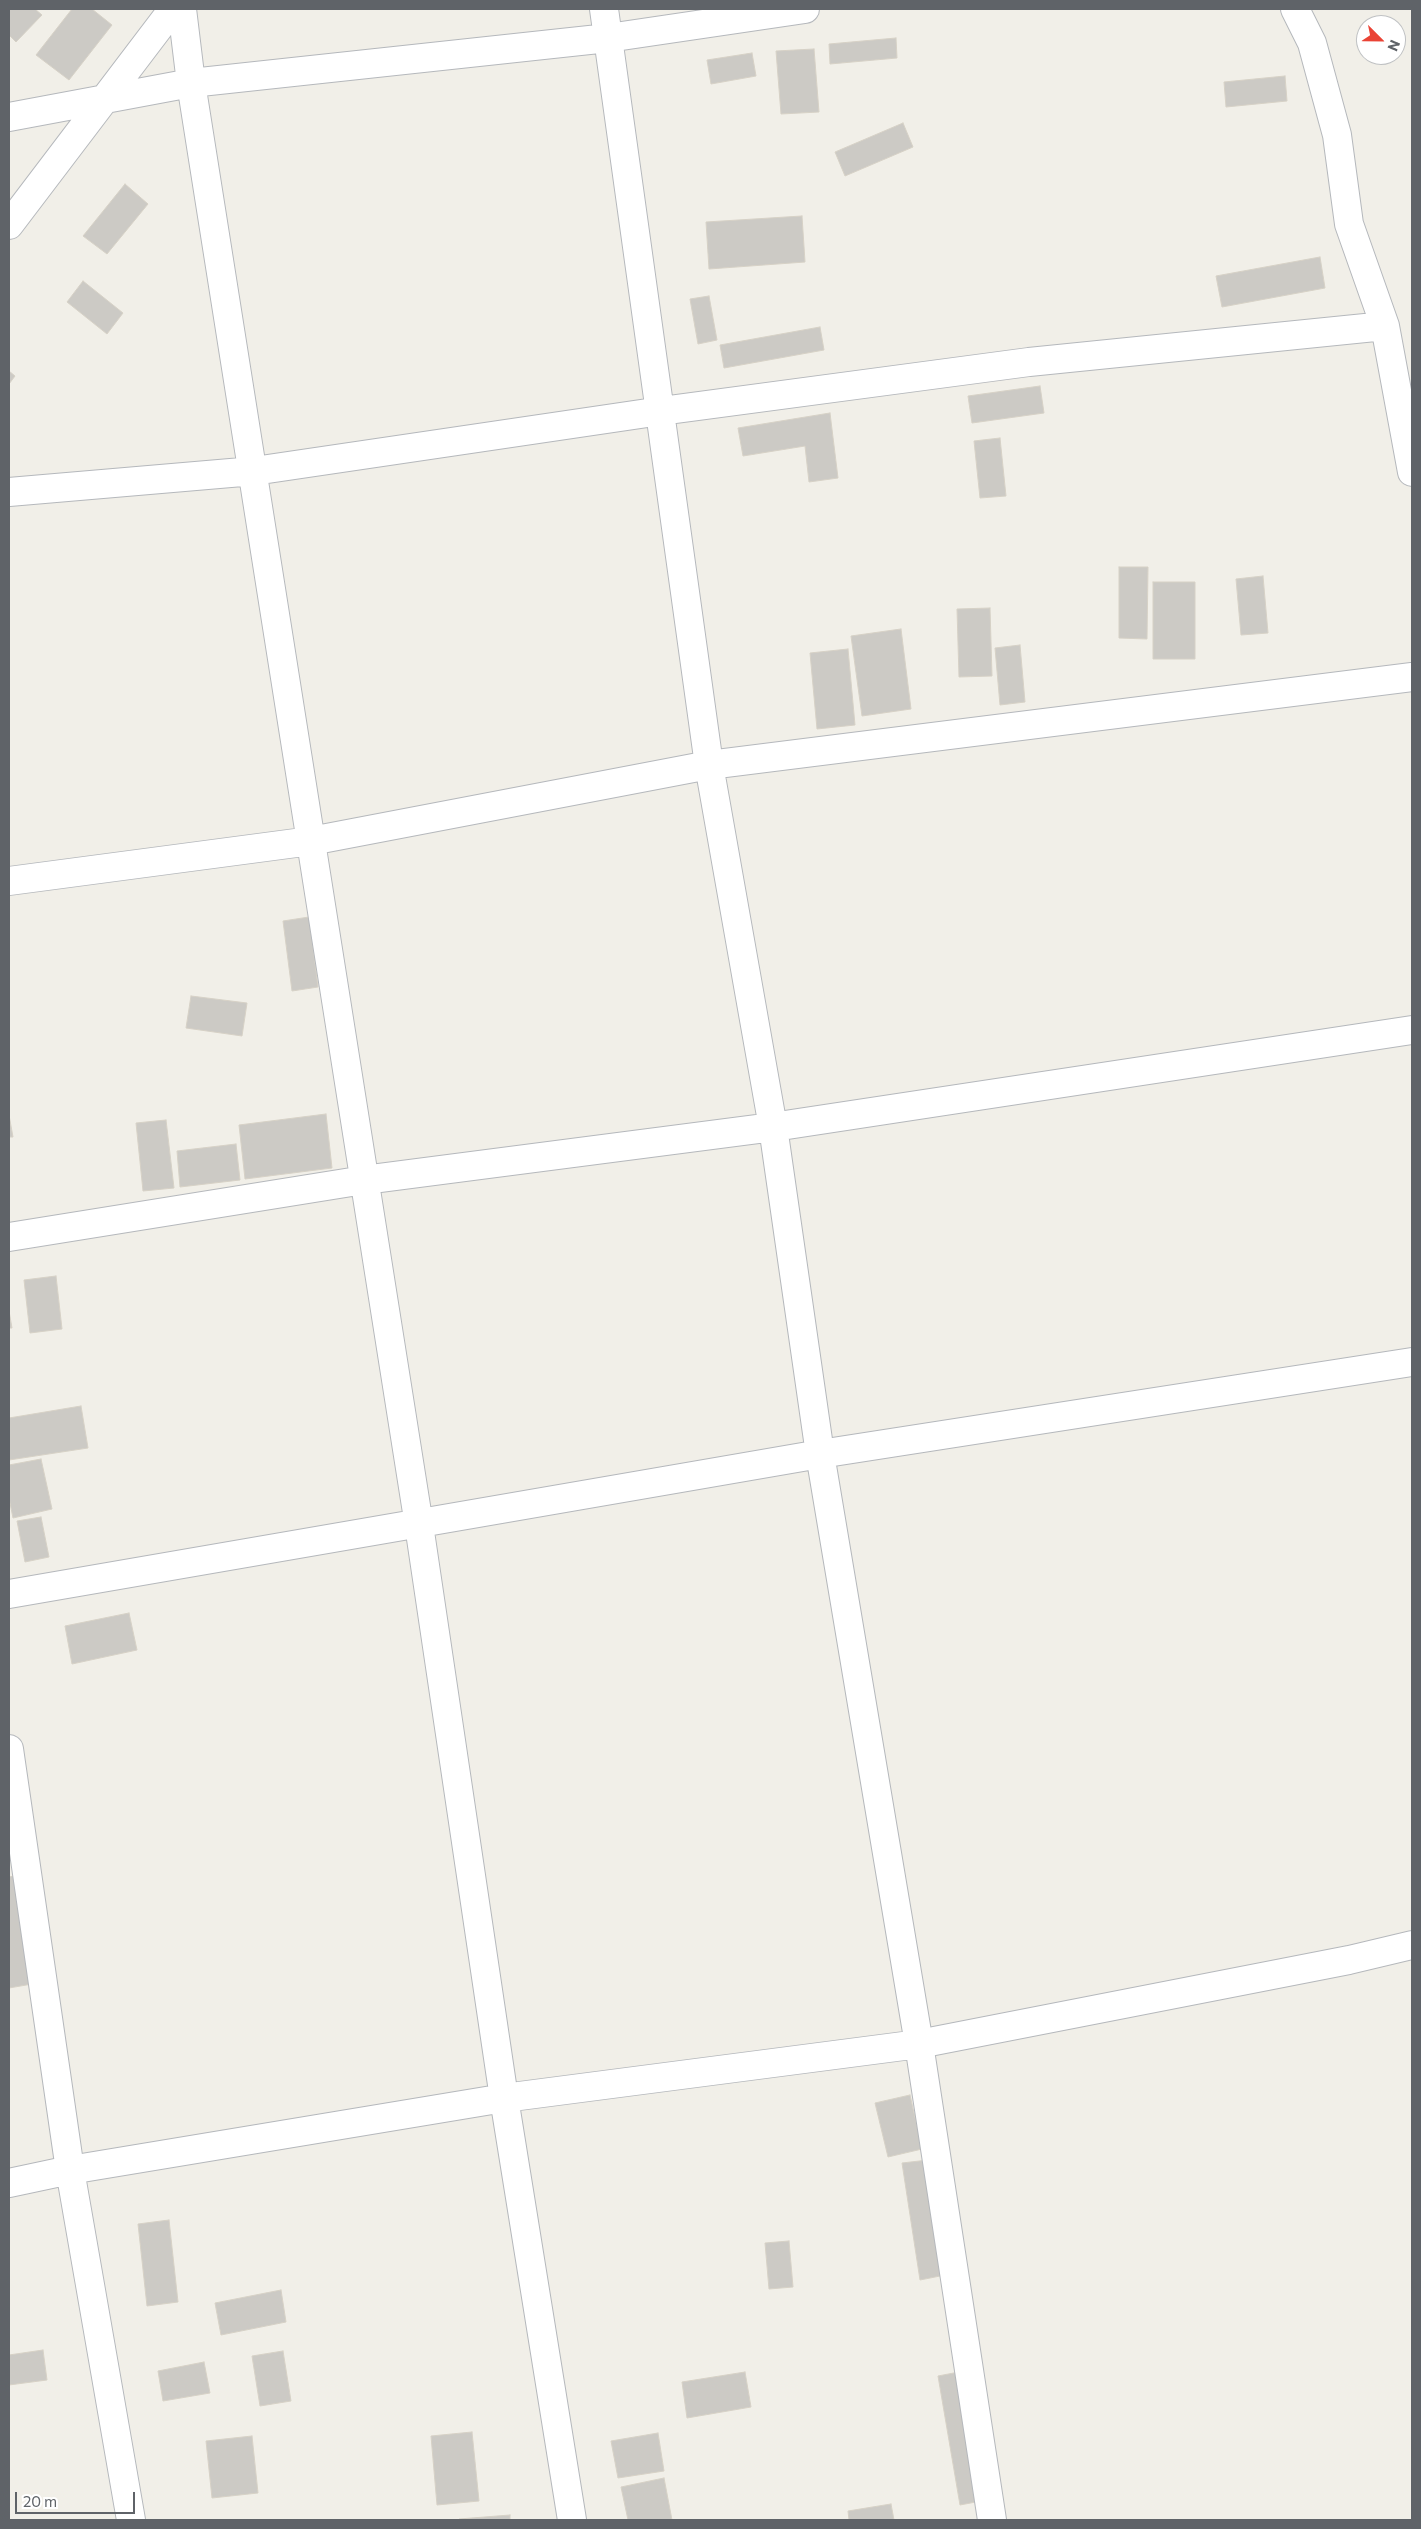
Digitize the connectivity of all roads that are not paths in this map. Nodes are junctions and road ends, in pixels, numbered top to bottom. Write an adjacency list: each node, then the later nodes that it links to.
1 (173, 9): 8 (street)
2 (182, 9): 7 (street)
3 (604, 9): 6 (street)
4 (804, 9): 6 (street)
5 (1295, 9): 11 (street)
6 (608, 38): 7 (street); 12 (street)
7 (191, 84): 8 (street); 13 (street)
8 (103, 100): 9 (street); 10 (street)
9 (9, 118)
10 (9, 225)
11 (1385, 326): 12 (street); 14 (street)
12 (660, 411): 13 (street); 17 (street)
13 (254, 471): 15 (street); 18 (street)
14 (1412, 472)
15 (9, 492)
16 (1412, 677): 17 (street)
17 (709, 765): 18 (street); 21 (street)
18 (312, 841): 19 (street); 22 (street)
19 (9, 881)
20 (1412, 1030): 21 (street)
21 (773, 1127): 22 (street); 25 (street)
22 (364, 1180): 23 (street); 26 (street)
23 (9, 1237)
24 (1412, 1362): 25 (street)
25 (820, 1454): 26 (street); 30 (street)
26 (418, 1525): 27 (street); 31 (street)
27 (9, 1594)
28 (9, 1749): 32 (street)
29 (1412, 1945): 30 (street)
30 (919, 2044): 31 (street); 36 (street)
31 (504, 2098): 32 (street); 35 (street)
32 (70, 2170): 33 (street); 34 (street)
33 (9, 2183)
34 (131, 2520)
35 (572, 2520)
36 (992, 2520)

